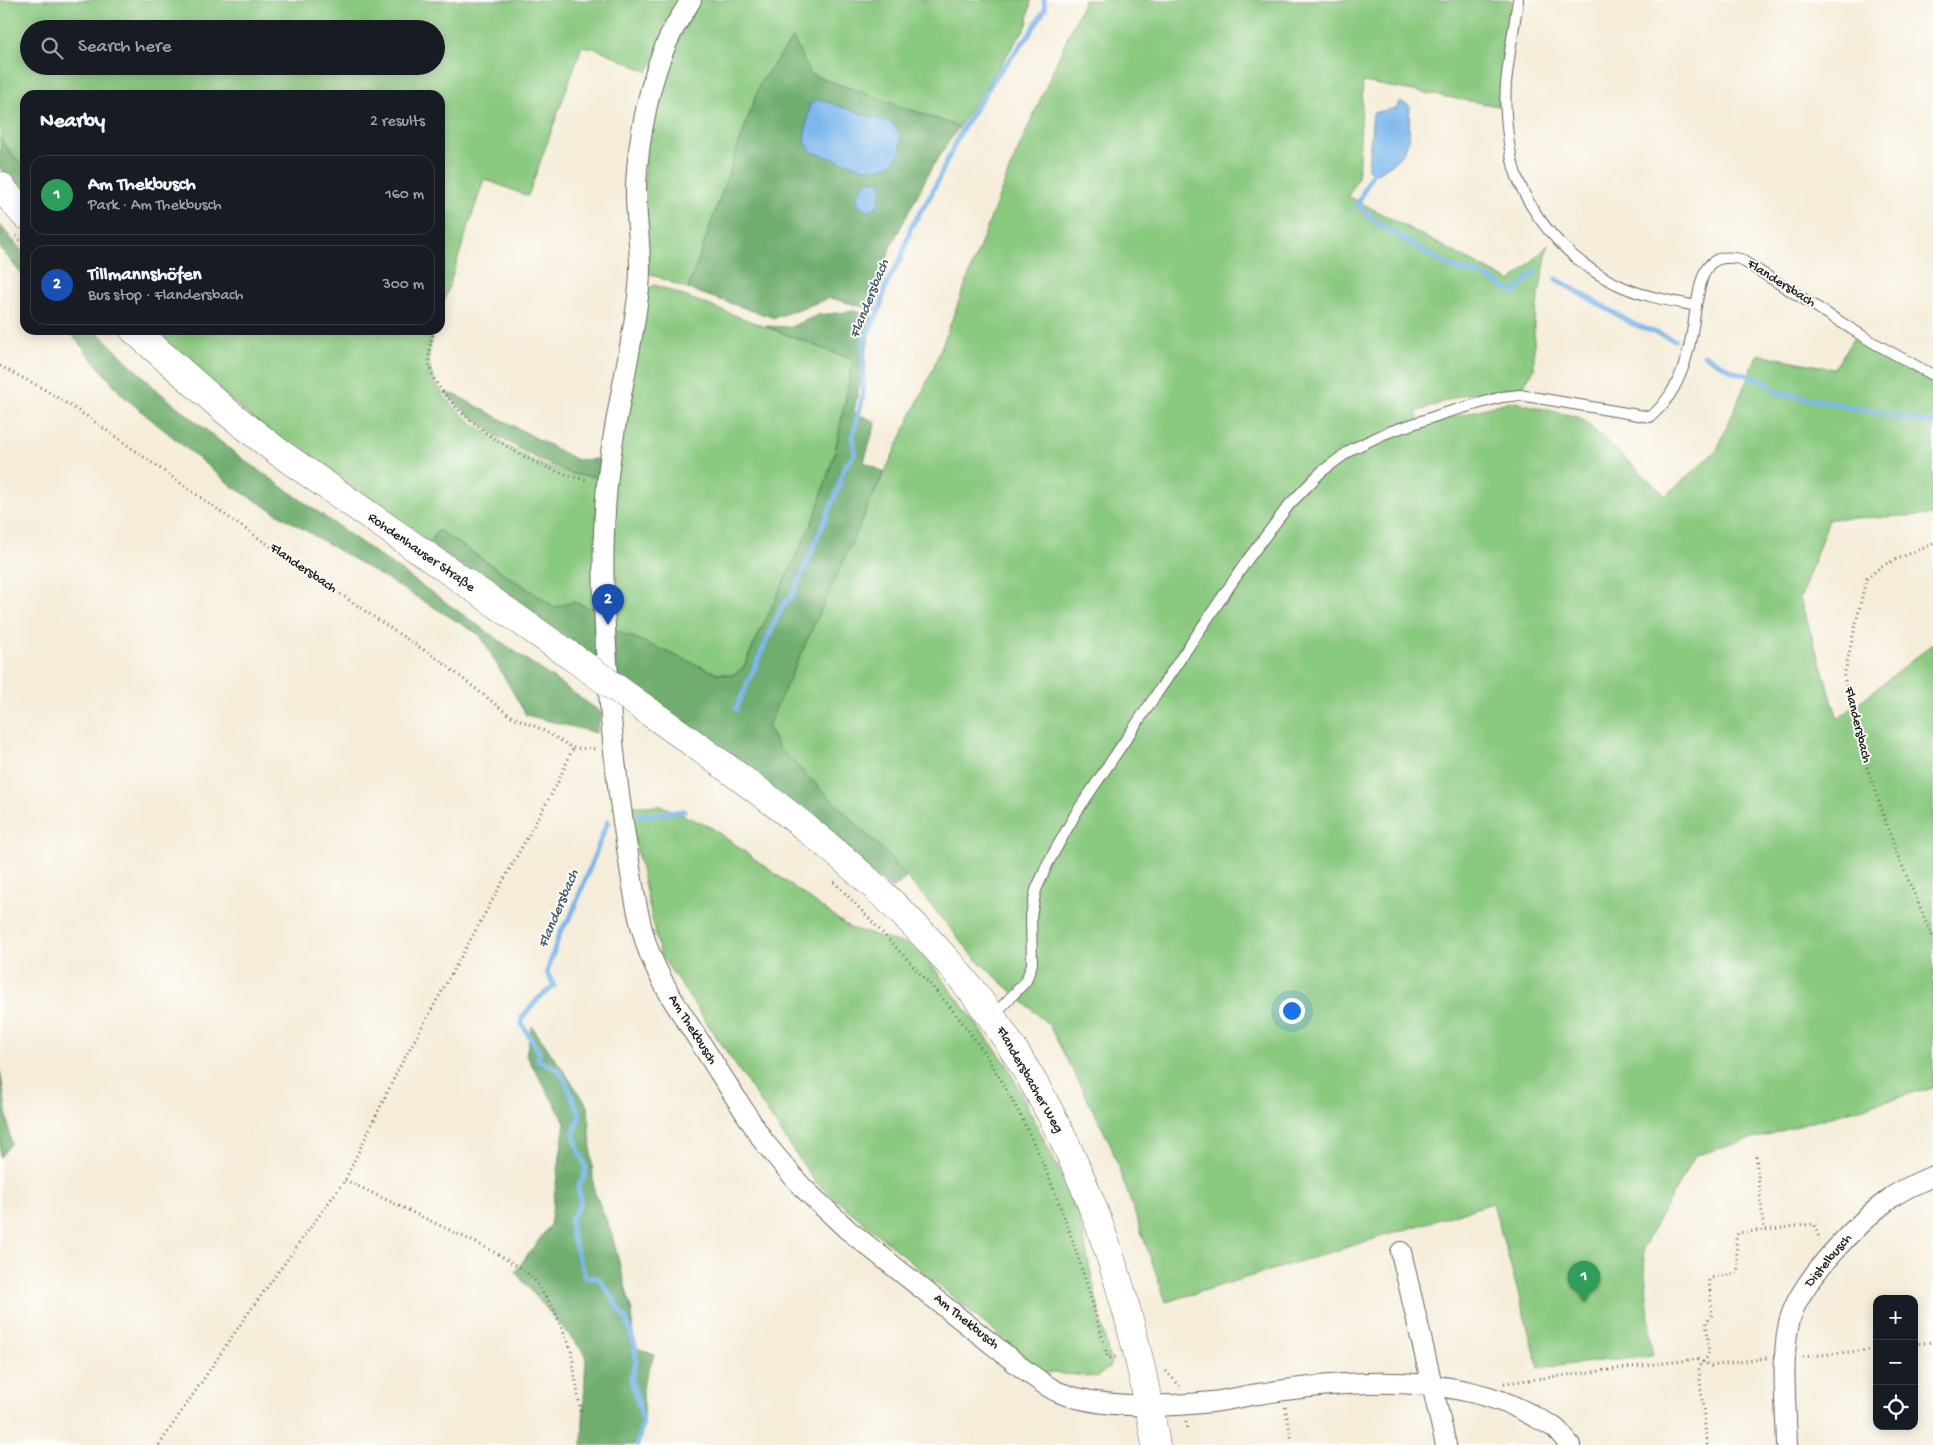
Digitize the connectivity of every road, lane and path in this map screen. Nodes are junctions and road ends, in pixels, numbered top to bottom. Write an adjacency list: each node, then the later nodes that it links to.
1 (690, 0): 10 (street)
2 (1518, 0): 5 (lane)
3 (0, 186): 4 (main road)
4 (20, 209)
5 (1696, 306): 9 (lane, Flandersbach); 17 (lane, Flandersbach)
6 (140, 335): 14 (main road, Rohdenhauser Straße, bridge)
7 (432, 335): 10 (path)
8 (0, 366): 12 (path, Flandersbach)
9 (1933, 375)
10 (607, 483): 13 (street)
11 (1933, 544): 16 (path, Flandersbach)
12 (573, 748): 13 (path, Flandersbach); 20 (path)
13 (613, 749): 34 (street, Am Thekbusch)
14 (720, 761): 17 (main road, Flandersbacher Weg)
15 (831, 880): 27 (path)
16 (1933, 938)
17 (992, 1017): 27 (main road, Flandersbacher Weg)
18 (1756, 1156): 21 (path)
19 (1933, 1176): 28 (street, Distelbusch)
20 (344, 1180): 36 (path); 38 (path)
21 (1764, 1232): 22 (path); 29 (path)
22 (1822, 1245)
23 (1401, 1252): 32 (street)
24 (1933, 1342): 25 (path)
25 (1918, 1344)
26 (1873, 1349): 28 (path)
27 (1138, 1354): 34 (main road, Flandersbacher Weg)
28 (1786, 1358): 29 (path); 43 (street, Distelbusch)
29 (1704, 1362): 31 (path); 42 (path)
30 (1164, 1366): 33 (path)
31 (1500, 1384)
32 (1433, 1385): 33 (street, Am Thekbusch); 40 (street); 41 (street, Am Thekbusch)
33 (1183, 1404): 34 (street, Am Thekbusch)
34 (1149, 1405): 39 (main road, Flandersbacher Weg)
35 (1286, 1412): 37 (path)
36 (581, 1414)
37 (1292, 1441)
38 (159, 1445)
39 (1156, 1445)
40 (1446, 1445)
41 (1570, 1445)
42 (1707, 1445)
43 (1787, 1445)

